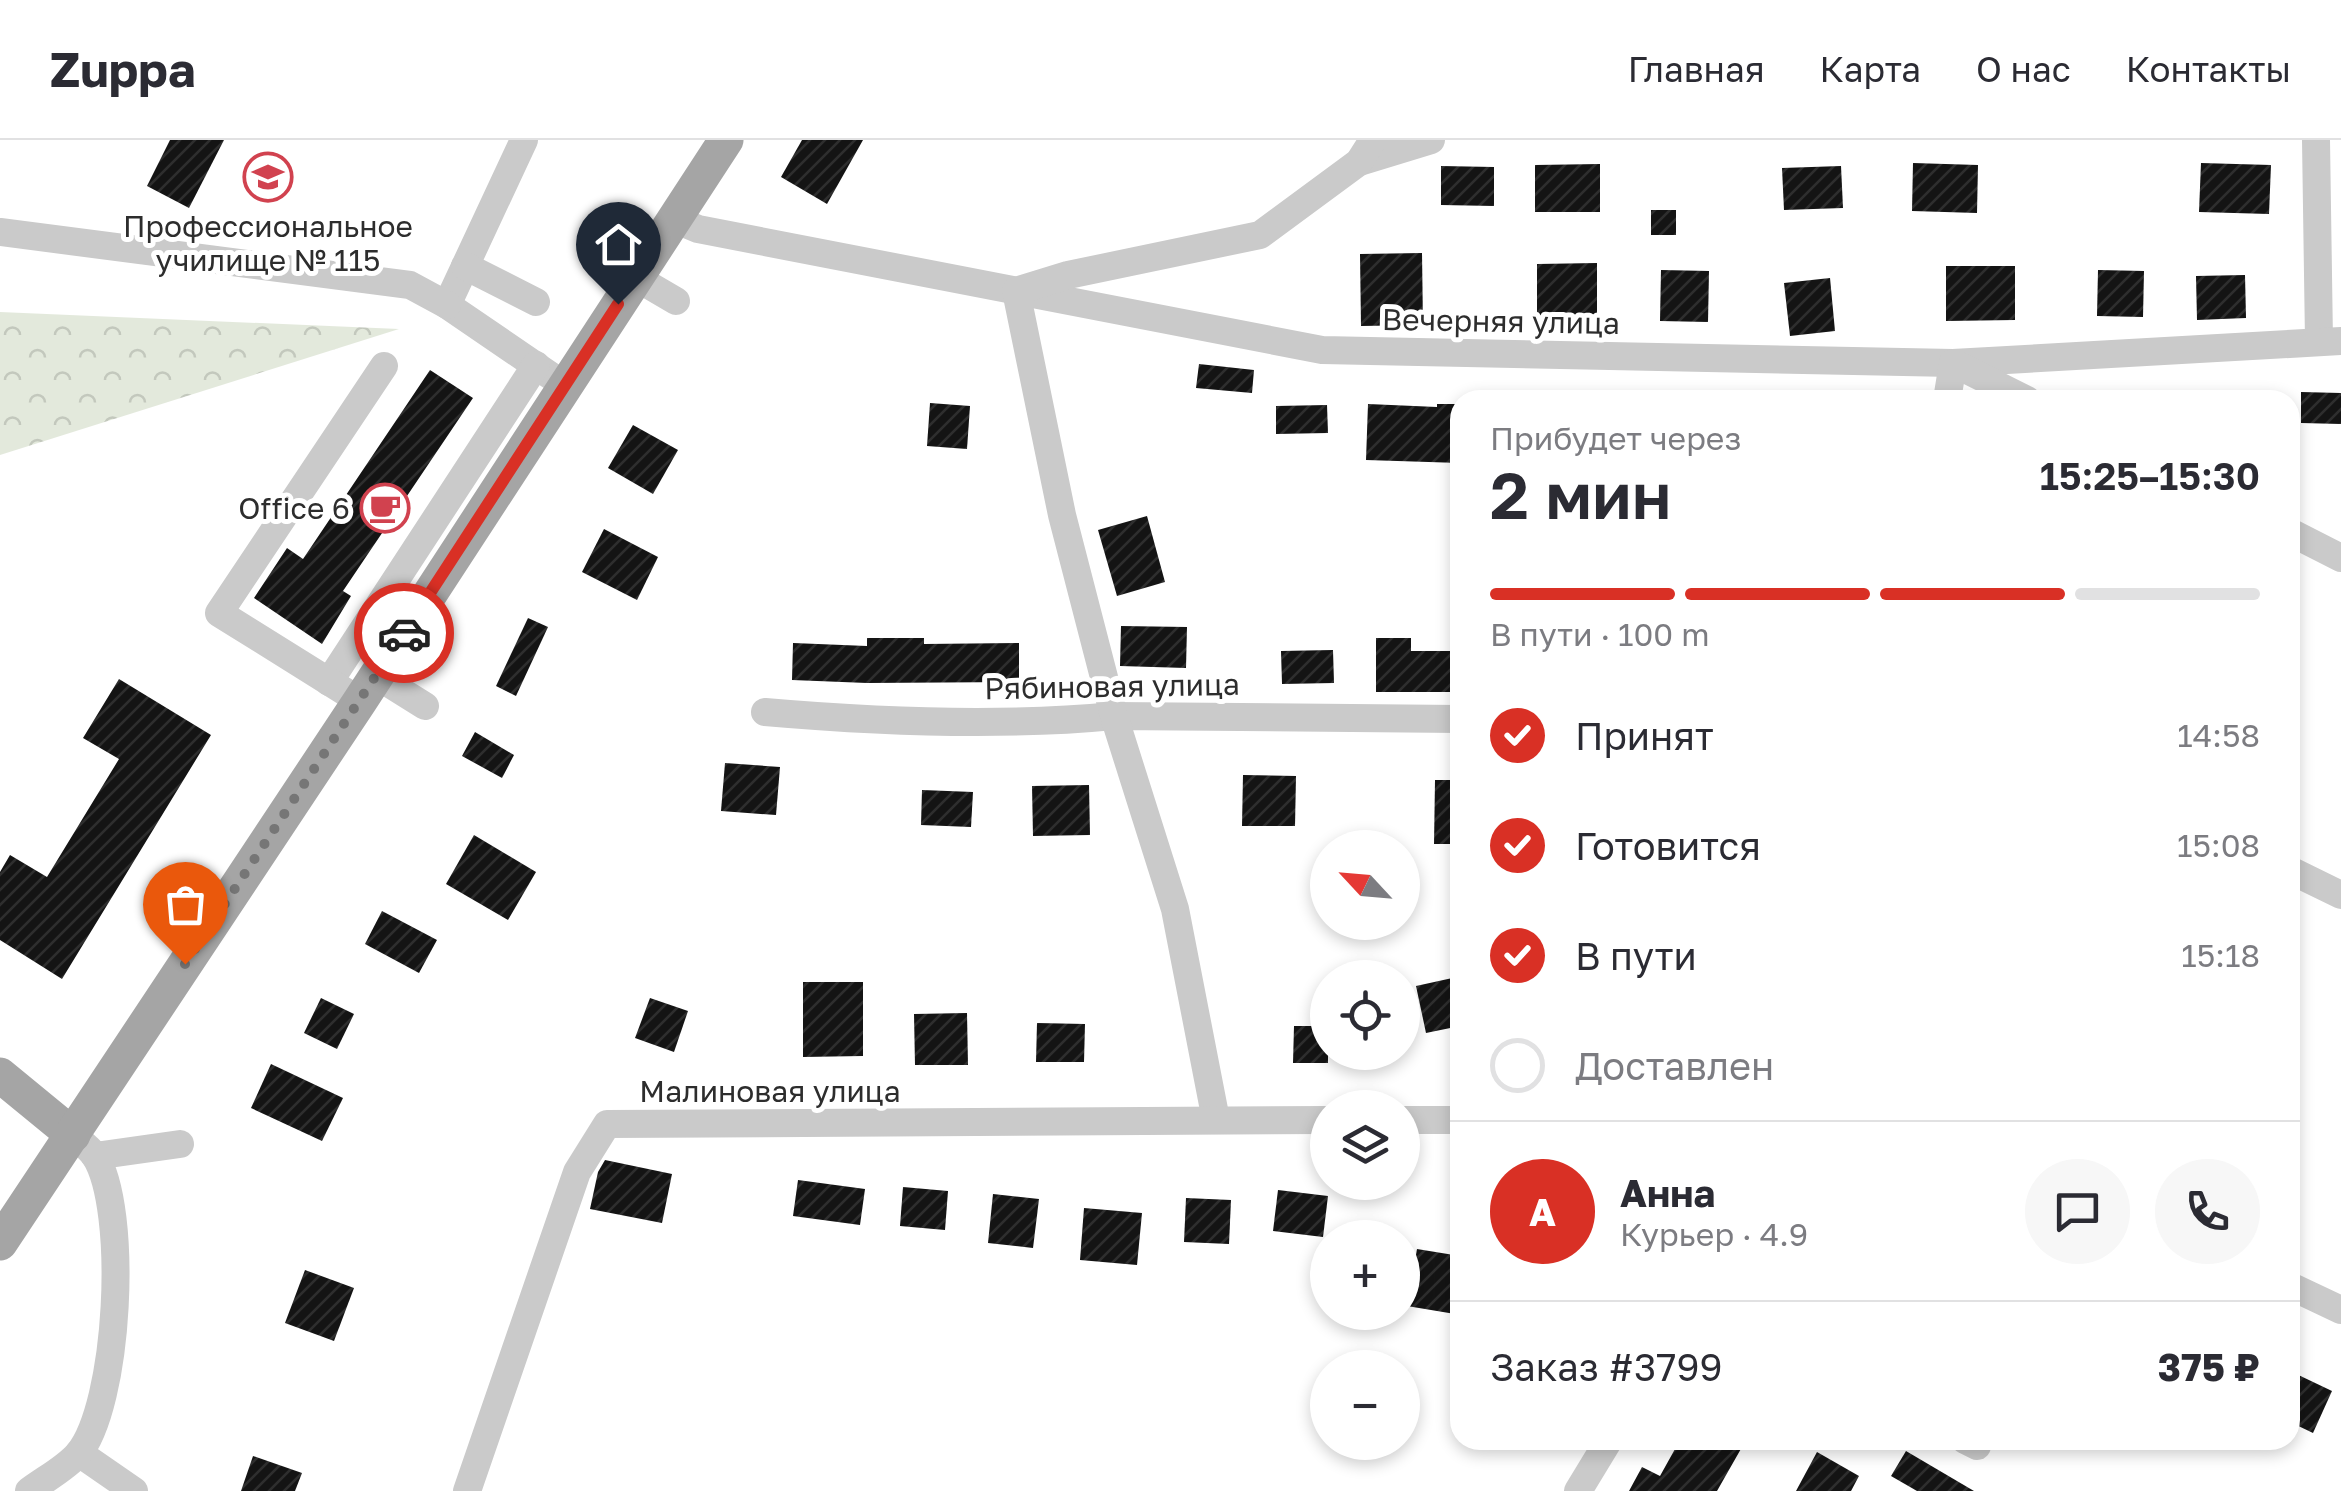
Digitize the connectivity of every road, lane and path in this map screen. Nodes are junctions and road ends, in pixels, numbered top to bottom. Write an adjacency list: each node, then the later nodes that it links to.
1 (524, 140): 8 (street)
2 (726, 140): 6 (main road)
3 (1431, 140): 5 (street)
4 (2316, 140): 14 (street)
5 (1366, 151): 10 (street)
6 (674, 219): 9 (main road); 10 (street, Вечерняя улица)
7 (0, 232): 13 (street)
8 (465, 266): 12 (street); 13 (street)
9 (635, 277): 11 (street); 17 (main road)
10 (1016, 292): 15 (street, Вечерняя улица); 26 (street)
11 (676, 301)
12 (536, 302)
13 (447, 305): 17 (street)
14 (2330, 341): 15 (street, Вечерняя улица)
15 (1953, 363): 18 (street); 19 (street)
16 (384, 366): 22 (street)
17 (550, 375): 22 (street); 23 (main road)
18 (1949, 390)
19 (2007, 390)
20 (2300, 537): 21 (street)
21 (2341, 558)
22 (329, 682): 23 (street)
23 (368, 689): 24 (street); 36 (main road)
24 (424, 706)
25 (766, 712): 26 (street, Рябиновая улица)
26 (1114, 716): 27 (street, Рябиновая улица); 31 (street)
27 (1450, 719)
28 (2300, 875): 29 (street)
29 (2341, 895)
30 (0, 1075): 36 (main road)
31 (1216, 1120): 32 (street, Малиновая улица); 44 (street, Малиновая улица)
32 (1310, 1120)
33 (1420, 1120): 34 (street)
34 (1450, 1120)
35 (180, 1144): 36 (street)
36 (84, 1146): 37 (main road); 41 (street)
37 (0, 1243)
38 (2300, 1291): 39 (street)
39 (2341, 1310)
40 (1603, 1450): 45 (street)
41 (79, 1453): 42 (street); 43 (street)
42 (30, 1491)
43 (134, 1491)
44 (468, 1491)
45 (1578, 1491)

